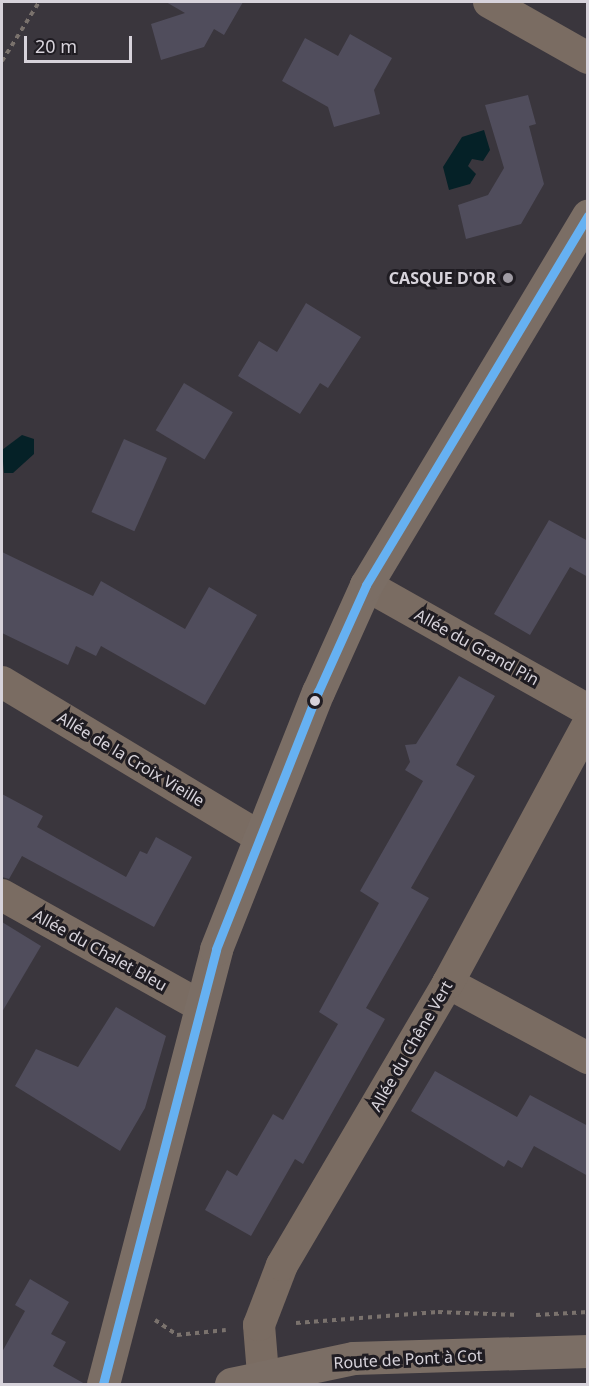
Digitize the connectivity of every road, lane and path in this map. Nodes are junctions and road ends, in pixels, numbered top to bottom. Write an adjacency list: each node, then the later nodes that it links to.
1 (39, 2): 4 (path)
2 (489, 2): 3 (street)
3 (588, 58)
4 (2, 61)
5 (588, 216): 6 (street)
6 (366, 585): 8 (street, Allée du Grand Pin); 10 (street)
7 (2, 682): 10 (street, Allée de la Croix Vieille)
8 (588, 710)
9 (588, 724): 12 (street, Allée du Chêne Vert)
10 (260, 837): 13 (street)
11 (2, 895): 13 (street, Allée du Chalet Bleu)
12 (448, 983): 14 (street); 17 (street, Allée du Chêne Vert)
13 (199, 1005): 15 (street)
14 (588, 1058)
15 (121, 1307): 17 (path); 20 (street)
16 (588, 1311): 17 (path)
17 (259, 1325): 19 (street, Allée du Chêne Vert)
18 (588, 1351): 19 (street, Route de Pont à Cot)
19 (263, 1374): 21 (street, Route de Pont à Cot)
20 (103, 1384)
21 (231, 1384)

